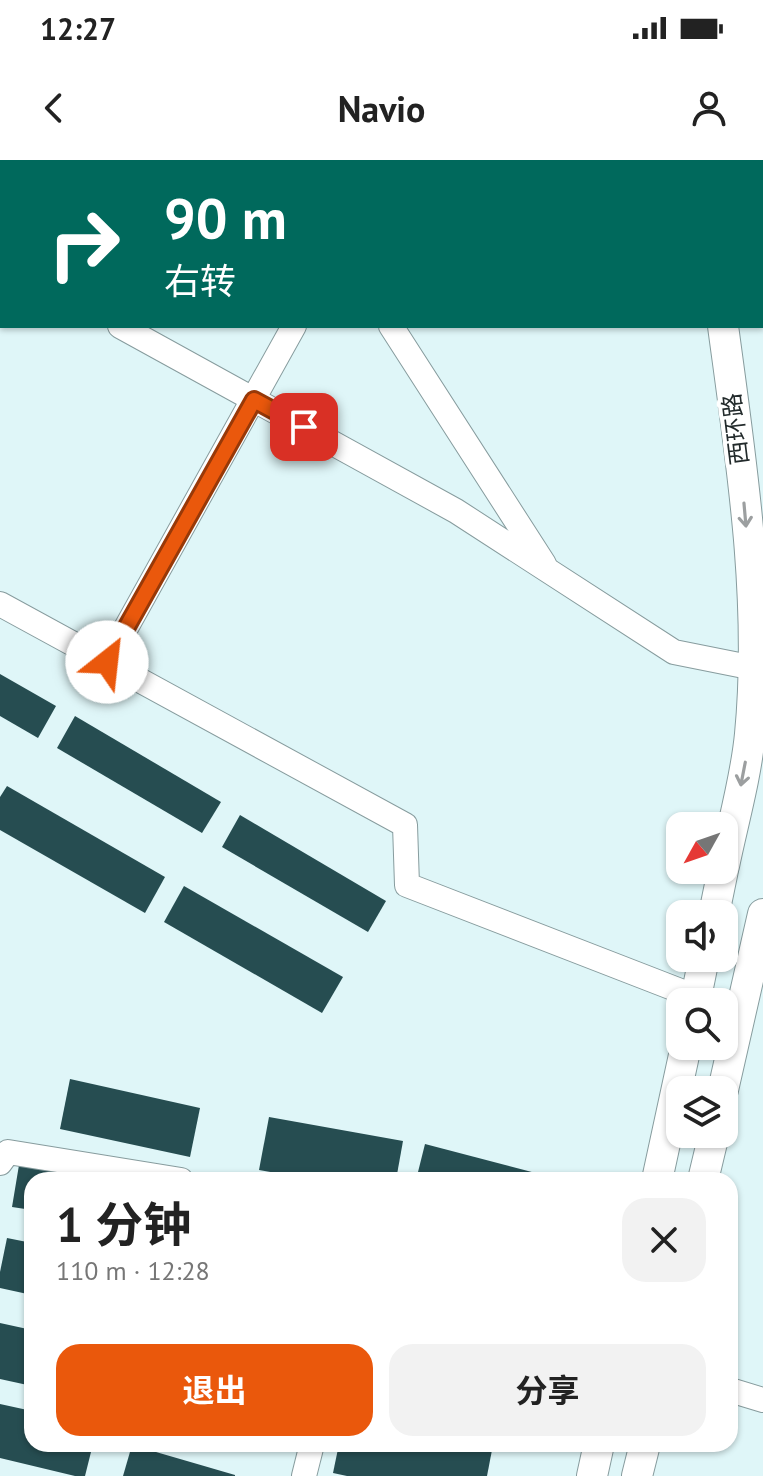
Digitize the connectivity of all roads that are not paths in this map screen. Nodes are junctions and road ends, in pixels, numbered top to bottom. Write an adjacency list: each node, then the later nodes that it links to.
1 (124, 328): 5 (street)
2 (293, 328): 5 (street)
3 (392, 328): 6 (street)
4 (723, 328): 9 (main road, 西环路, one-way to 9)
5 (254, 400): 6 (street); 8 (street)
6 (550, 573): 9 (street)
7 (0, 604): 8 (street)
8 (107, 662): 12 (street)
9 (754, 668): 10 (main road, 西环路, one-way to 10)
10 (735, 812)
11 (763, 914): 14 (main road)
12 (668, 988)
13 (683, 1060): 18 (main road)
14 (726, 1076)
15 (711, 1148): 19 (main road)
16 (0, 1163): 17 (street)
17 (132, 1172)
18 (659, 1172)
19 (705, 1172)
20 (738, 1392): 21 (street)
21 (763, 1400)
22 (310, 1452): 25 (street)
23 (597, 1452): 26 (main road)
24 (643, 1452): 27 (main road)
25 (304, 1476)
26 (592, 1476)
27 (637, 1476)

